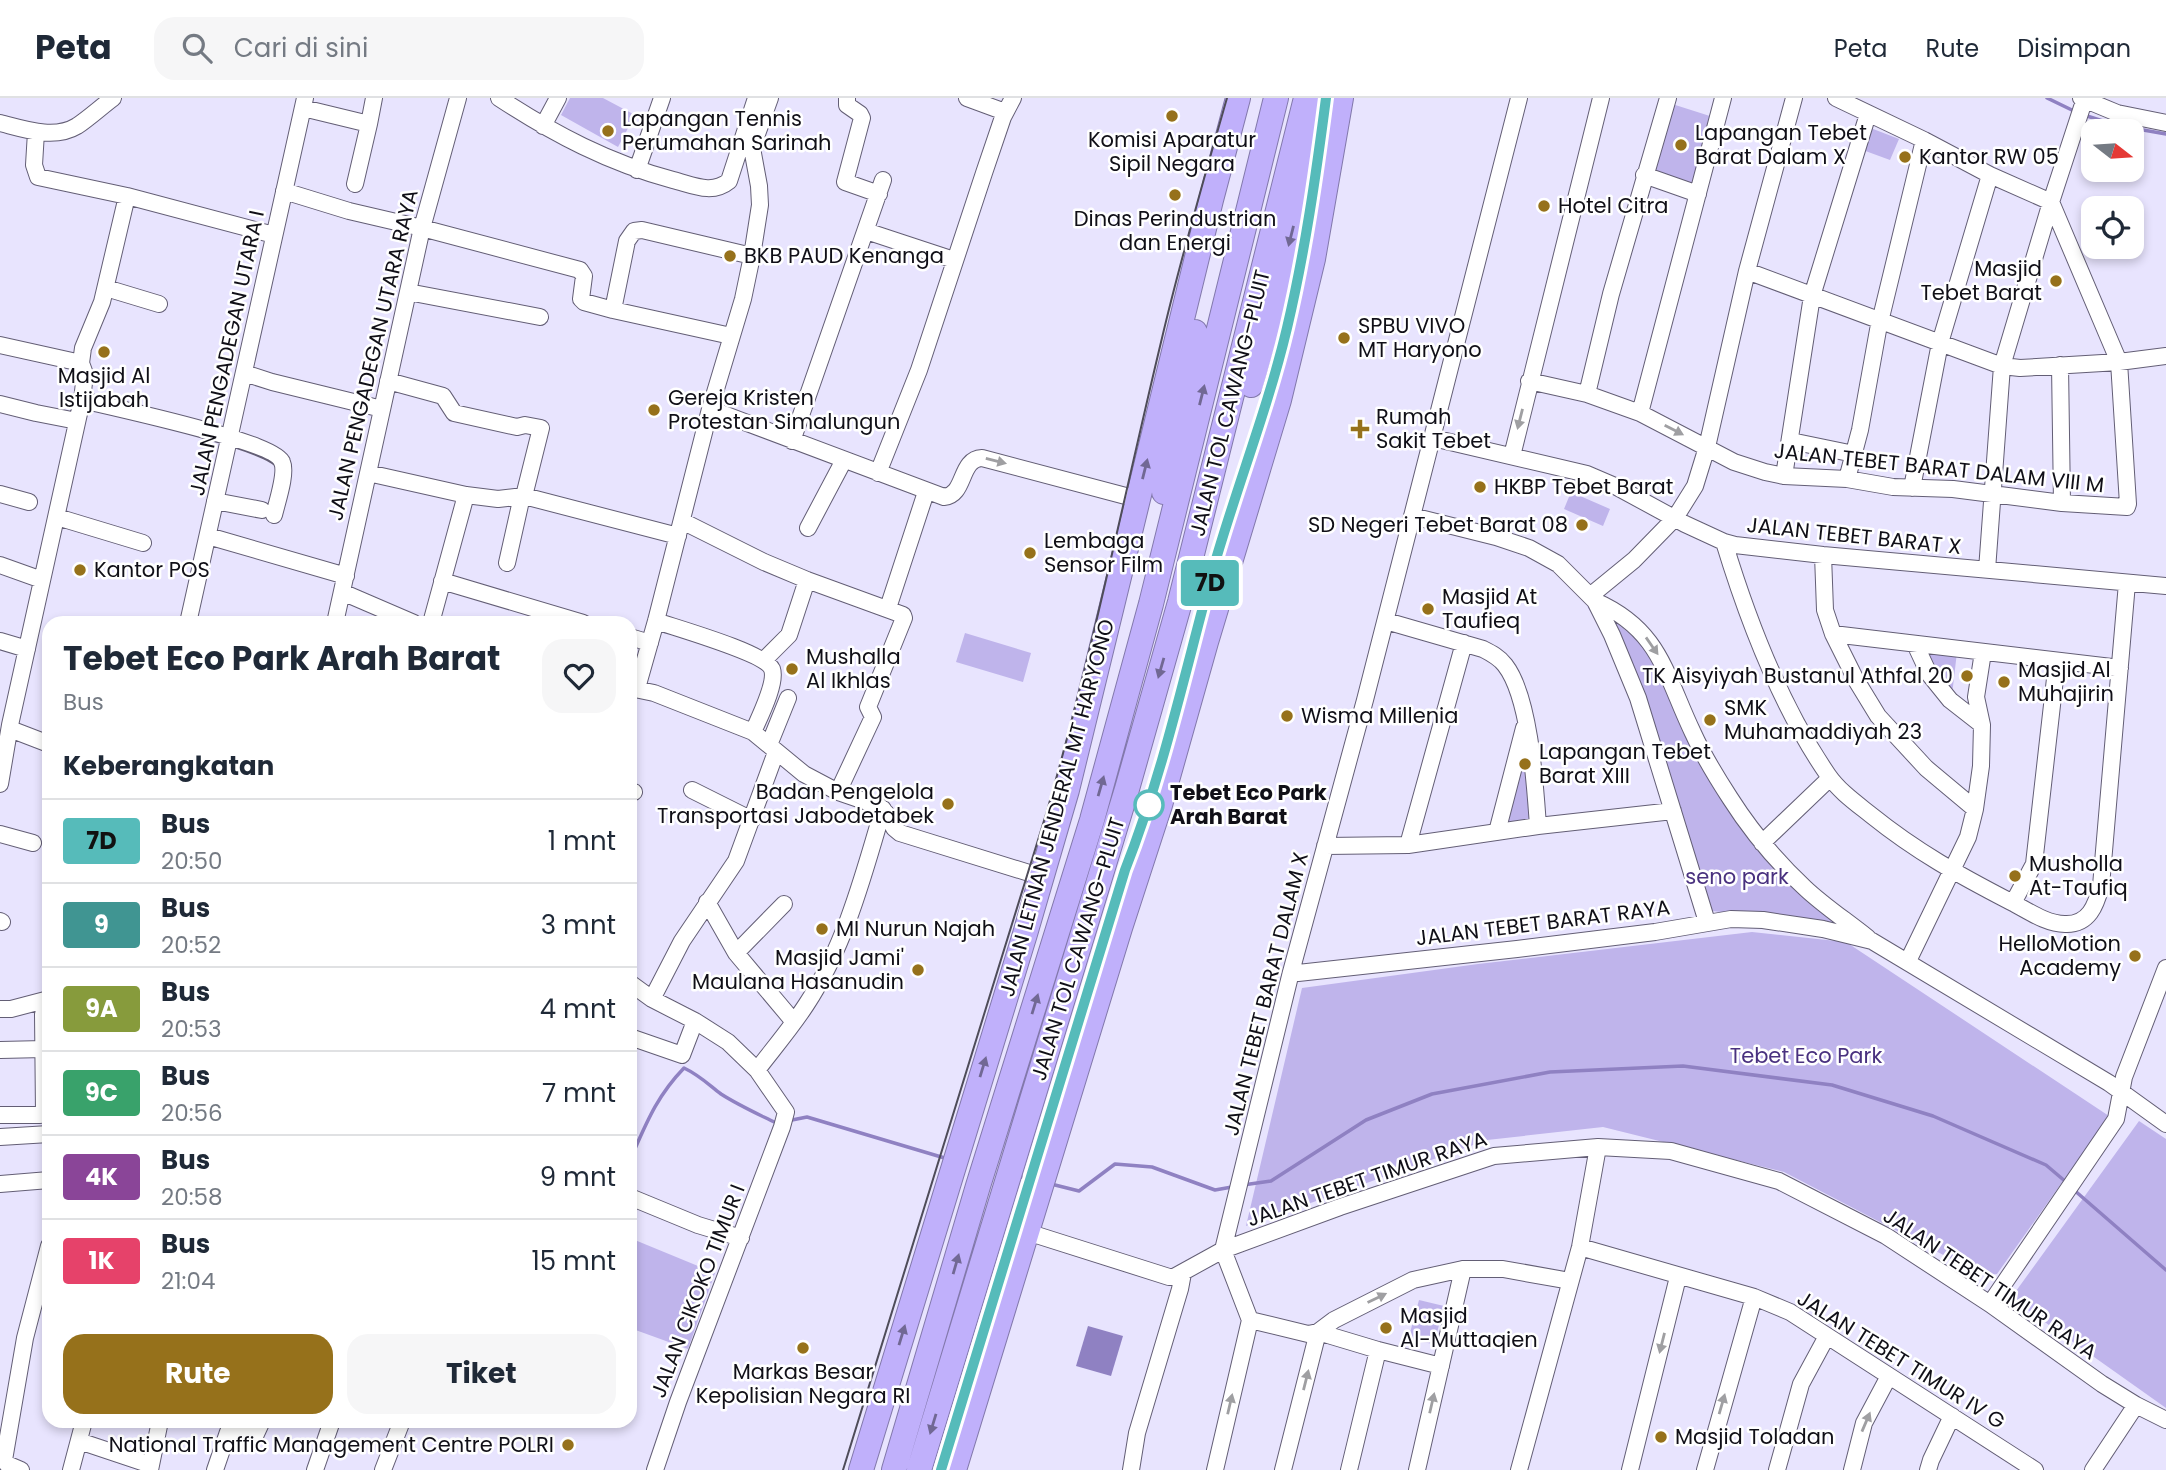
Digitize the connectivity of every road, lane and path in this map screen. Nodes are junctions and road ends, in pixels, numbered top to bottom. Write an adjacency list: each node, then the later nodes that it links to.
1 (113, 98): 30 (street)
2 (374, 98): 28 (street)
3 (458, 98): 41 (street, JALAN PENGADEGAN UTARA RAYA)
4 (499, 98): 29 (street)
5 (558, 98): 29 (street)
6 (662, 98): 33 (street)
7 (756, 98): 33 (street)
8 (770, 98): 44 (street)
9 (847, 98): 42 (street)
10 (967, 98): 24 (street)
11 (1238, 98): 32 (highway, JALAN LETNAN JENDERAL MT HARYONO)
12 (1276, 98): 115 (highway, JALAN TOL CAWANG–PLUIT, one-way to 12)
13 (1306, 98): 114 (highway, JALAN TOL CAWANG–PLUIT)
14 (1326, 98): 114 (highway, one-way to 114)
15 (1341, 98): 190 (highway)
16 (1519, 98): 73 (street, JALAN TEBET BARAT DALAM X)
17 (1601, 98): 64 (street)
18 (1668, 98): 34 (street)
19 (1723, 98): 38 (street)
20 (1794, 98): 46 (street)
21 (1836, 98): 25 (street)
22 (2083, 99): 27 (street); 40 (street)
23 (304, 103): 28 (street); 37 (street)
24 (1009, 105): 45 (street)
25 (1868, 114): 31 (street); 49 (street)
26 (0, 123): 30 (street)
27 (2166, 123)
28 (369, 124): 36 (street)
29 (542, 126): 33 (street)
30 (36, 132): 39 (street)
31 (1924, 141): 35 (street); 53 (street)
32 (1224, 155): 90 (highway, JALAN LETNAN JENDERAL MT HARYONO, one-way to 32); 115 (highway)
33 (637, 170)
34 (1644, 175): 38 (street); 65 (street)
35 (1990, 176): 40 (street); 55 (street)
36 (355, 184)
37 (284, 191): 41 (street, JALAN PENGADEGAN UTARA I); 43 (street, JALAN PENGADEGAN UTARA I)
38 (1698, 194): 70 (street)
39 (127, 196): 43 (street); 47 (street)
40 (2051, 202): 58 (street); 61 (street)
41 (422, 228): 48 (street, JALAN PENGADEGAN UTARA RAYA); 51 (street, JALAN PENGADEGAN UTARA I)
42 (866, 231): 45 (street); 74 (street)
43 (274, 235): 62 (street, JALAN PENGADEGAN UTARA I)
44 (752, 256): 51 (street); 54 (street)
45 (954, 260): 81 (street)
46 (1747, 271): 49 (street); 76 (street)
47 (106, 288): 50 (street); 59 (street)
48 (408, 292): 52 (street); 63 (street, JALAN PENGADEGAN UTARA RAYA)
49 (1812, 296): 53 (street); 75 (street)
50 (159, 304)
51 (612, 310): 54 (street)
52 (540, 317)
53 (1880, 319): 55 (street); 77 (street)
54 (731, 336): 69 (street)
55 (1940, 343): 61 (street); 84 (street)
56 (0, 345): 59 (street)
57 (2166, 356): 58 (street)
58 (2119, 362): 60 (street); 93 (street, JALAN TEBET BARAT DALAM VIII M)
59 (82, 363): 66 (street)
60 (2060, 365): 61 (street); 93 (street)
61 (2002, 366): 87 (street)
62 (244, 373): 68 (street); 72 (street, JALAN PENGADEGAN UTARA I)
63 (388, 381): 68 (street, JALAN PENGADEGAN UTARA RAYA); 89 (street)
64 (1529, 381): 65 (street, JALAN TEBET BARAT DALAM VIII M); 78 (street, one-way to 78)
65 (1587, 394): 70 (street, JALAN TEBET BARAT DALAM VIII M)
66 (82, 400): 71 (street); 72 (street)
67 (0, 404): 71 (street)
68 (382, 409): 80 (street, JALAN PENGADEGAN UTARA RAYA)
69 (710, 409): 74 (street); 97 (street)
70 (1640, 413): 76 (street, JALAN TEBET BARAT DALAM VIII M, one-way to 76)
71 (77, 421): 95 (street)
72 (230, 437): 91 (street, JALAN PENGADEGAN UTARA I); 91 (street)
73 (1433, 439): 78 (street, JALAN TEBET BARAT X); 94 (street, JALAN TEBET BARAT DALAM X)
74 (793, 440): 79 (street)
75 (1791, 441): 77 (street); 82 (street)
76 (1707, 447): 82 (street, JALAN TEBET BARAT DALAM VIII M); 96 (street)
77 (1854, 454): 83 (street)
78 (1511, 456): 96 (street, JALAN TEBET BARAT X)
79 (844, 460): 81 (street); 98 (street)
80 (368, 472): 88 (street); 106 (street, JALAN PENGADEGAN UTARA RAYA)
81 (878, 473): 85 (street)
82 (1784, 476): 83 (street, JALAN TEBET BARAT DALAM VIII M)
83 (1847, 479): 84 (street, JALAN TEBET BARAT DALAM VIII M)
84 (1912, 488): 87 (street, JALAN TEBET BARAT DALAM VIII M)
85 (926, 492): 90 (street, one-way to 90); 116 (street)
86 (0, 494): 92 (street)
87 (1991, 494): 93 (street, JALAN TEBET BARAT DALAM VIII M); 105 (street)
88 (466, 495): 89 (street); 109 (street)
89 (523, 496): 97 (street); 103 (street)
90 (1137, 499): 160 (highway, JALAN LETNAN JENDERAL MT HARYONO)
91 (215, 501): 99 (street, JALAN PENGADEGAN UTARA I)
92 (29, 502)
93 (2062, 503)
94 (1412, 516): 113 (street); 123 (street, JALAN TEBET BARAT DALAM X)
95 (57, 517): 101 (street); 107 (street)
96 (1675, 518): 100 (street, JALAN TEBET BARAT X); 113 (street)
97 (680, 528): 108 (street); 122 (street)
98 (808, 528)
99 (208, 536): 106 (street); 117 (street, JALAN PENGADEGAN UTARA I)
100 (1724, 542): 102 (street, JALAN TEBET BARAT X); 144 (street)
101 (143, 543)
102 (1823, 555): 105 (street, JALAN TEBET BARAT X); 124 (street)
103 (507, 563)
104 (0, 565): 107 (street)
105 (1987, 570): 110 (street, JALAN TEBET BARAT X)
106 (346, 576): 112 (street, JALAN PENGADEGAN UTARA RAYA)
107 (42, 580): 130 (street)
108 (807, 580): 116 (street); 132 (street)
109 (442, 581): 120 (street); 121 (street)
110 (2127, 583): 111 (street, JALAN TEBET BARAT X); 134 (street)
111 (2166, 586)
112 (342, 592): 118 (street, JALAN PENGADEGAN UTARA RAYA); 119 (street)
113 (1592, 599): 150 (street); 156 (street, one-way to 156)
114 (1180, 602): 226 (highway, JALAN TOL CAWANG–PLUIT, one-way to 226)
115 (1151, 604): 225 (highway, JALAN TOL CAWANG–PLUIT, one-way to 115)
116 (888, 608): 147 (street)
117 (190, 616)
118 (337, 616)
119 (398, 616)
120 (433, 616)
121 (533, 616)
122 (656, 621): 127 (street); 132 (street)
123 (1385, 621): 128 (street); 158 (street, JALAN TEBET BARAT DALAM X)
124 (1833, 634): 129 (street); 149 (street)
125 (637, 639): 127 (street)
126 (0, 641): 130 (street)
127 (650, 643): 135 (street)
128 (1464, 643): 138 (street); 157 (street)
129 (1914, 644): 131 (street); 140 (street)
130 (27, 649): 139 (street)
131 (1983, 652): 133 (street); 140 (street)
132 (764, 660): 141 (street)
133 (2057, 661): 134 (street); 162 (street)
134 (2120, 668): 162 (street)
135 (637, 680)
136 (637, 689): 141 (street)
137 (788, 698): 143 (street)
138 (1525, 722): 152 (street); 153 (street)
139 (7, 725): 142 (street); 145 (street)
140 (1982, 725): 149 (street)
141 (754, 732): 143 (street)
142 (42, 741)
143 (773, 748): 147 (street); 151 (street)
144 (1830, 778): 156 (street); 159 (street)
145 (0, 779)
146 (692, 790): 151 (street)
147 (838, 792): 148 (street)
148 (883, 809): 160 (street); 175 (street)
149 (1975, 809): 159 (street)
150 (1673, 811): 152 (street); 164 (street)
151 (752, 820): 161 (street)
152 (1538, 826): 153 (street)
153 (1497, 832): 157 (street)
154 (0, 834): 155 (street)
155 (33, 843)
156 (1762, 843): 165 (street)
157 (1408, 845): 158 (street)
158 (1325, 846): 169 (street, JALAN TEBET BARAT DALAM X)
159 (1952, 872): 162 (street); 167 (street)
160 (1042, 877): 224 (highway, JALAN LETNAN JENDERAL MT HARYONO, one-way to 160)
161 (707, 902): 166 (street); 171 (street)
162 (2013, 903)
163 (784, 904): 166 (street)
164 (1707, 922): 165 (street, JALAN TEBET BARAT RAYA); 169 (street, JALAN TEBET BARAT RAYA)
165 (1872, 941): 167 (street, JALAN TEBET BARAT RAYA)
166 (736, 953): 175 (street)
167 (1908, 961): 180 (street, JALAN TEBET BARAT RAYA)
168 (2166, 968): 180 (street)
169 (1291, 972): 193 (street, JALAN TEBET BARAT DALAM X)
170 (637, 988): 171 (street)
171 (652, 999): 174 (street)
172 (42, 1007): 173 (street)
173 (0, 1009)
174 (695, 1021): 176 (street); 179 (street)
175 (794, 1022): 179 (street)
176 (637, 1039)
177 (0, 1049): 178 (street)
178 (42, 1049)
179 (757, 1070): 191 (street, JALAN CIKOKO TIMUR I)
180 (2121, 1091): 183 (street, JALAN TEBET BARAT RAYA); 200 (street)
181 (42, 1114): 182 (street)
182 (0, 1115)
183 (2166, 1124)
184 (42, 1135): 185 (street)
185 (0, 1138)
186 (1598, 1147): 192 (street); 193 (street, JALAN TEBET TIMUR RAYA); 200 (street, JALAN TEBET TIMUR RAYA)
187 (42, 1181): 188 (street)
188 (0, 1184)
189 (637, 1200): 191 (street)
190 (1027, 1232): 196 (street); 227 (highway)
191 (741, 1238): 223 (street, JALAN CIKOKO TIMUR I)
192 (1580, 1247): 197 (street, JALAN TEBET TIMUR IV G); 198 (street)
193 (1223, 1251): 196 (street, JALAN TEBET TIMUR RAYA); 201 (street)
194 (1463, 1269): 198 (street); 202 (street, one-way to 194); 205 (street)
195 (42, 1273): 218 (street)
196 (1184, 1273): 228 (street)
197 (1678, 1277): 199 (street, JALAN TEBET TIMUR IV G); 234 (street, one-way to 234)
198 (1570, 1281): 233 (street)
199 (1754, 1297): 203 (street, JALAN TEBET TIMUR IV G); 235 (street, one-way to 199)
200 (1990, 1304): 207 (street, JALAN TEBET TIMUR RAYA)
201 (1250, 1320): 202 (street); 229 (street, one-way to 201)
202 (1318, 1332): 204 (street); 230 (street, one-way to 202)
203 (1827, 1336): 206 (street, JALAN TEBET TIMUR IV G); 236 (street)
204 (1378, 1350): 205 (street); 231 (street)
205 (1441, 1366): 232 (street, one-way to 205)
206 (1889, 1376): 208 (street, JALAN TEBET TIMUR IV G); 237 (street, one-way to 206)
207 (2136, 1405): 209 (street, JALAN TEBET TIMUR RAYA); 240 (street)
208 (1952, 1416): 216 (street, JALAN TEBET TIMUR IV G); 238 (street)
209 (2166, 1420)
210 (83, 1428): 215 (street)
211 (159, 1428): 217 (street)
212 (259, 1428): 220 (street)
213 (329, 1428): 221 (street)
214 (399, 1428): 222 (street)
215 (79, 1441): 217 (street); 219 (street)
216 (2016, 1465): 239 (street, JALAN TEBET TIMUR IV G)
217 (150, 1468)
218 (21, 1470)
219 (71, 1470)
220 (215, 1470)
221 (314, 1470)
222 (383, 1470)
223 (655, 1470)
224 (861, 1470)
225 (894, 1470)
226 (919, 1470)
227 (954, 1470)
228 (1130, 1470)
229 (1214, 1470)
230 (1283, 1470)
231 (1349, 1470)
232 (1417, 1470)
233 (1519, 1470)
234 (1630, 1470)
235 (1705, 1470)
236 (1777, 1470)
237 (1852, 1470)
238 (1928, 1470)
239 (2035, 1470)
240 (2093, 1470)

